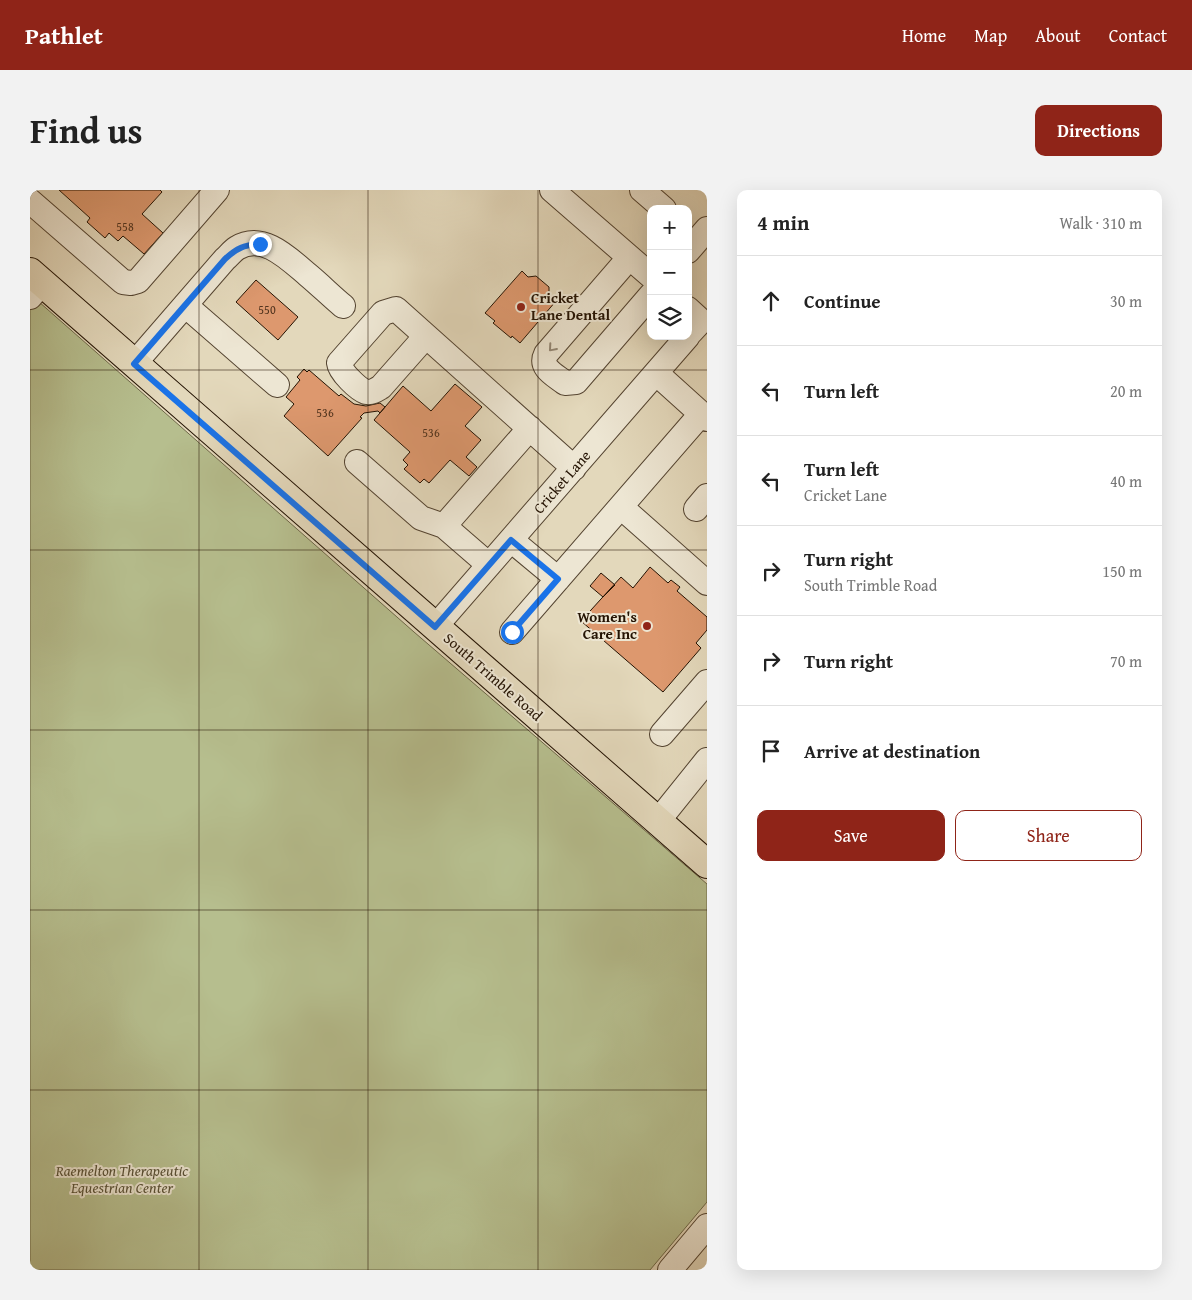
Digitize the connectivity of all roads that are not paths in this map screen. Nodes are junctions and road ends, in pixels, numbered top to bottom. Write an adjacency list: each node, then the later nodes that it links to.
1 (217, 190): 5 (street)
2 (552, 190): 6 (street)
3 (642, 190): 4 (street)
4 (659, 205)
5 (32, 208)
6 (629, 258): 7 (street); 9 (street, one-way to 9)
7 (647, 273)
8 (34, 284): 16 (main road, South Trimble Road)
9 (650, 295)
10 (186, 305): 11 (street); 16 (street); 18 (street)
11 (343, 306)
12 (692, 312): 13 (street, Cricket Lane)
13 (692, 331)
14 (426, 336): 20 (street)
15 (685, 340): 17 (street, Cricket Lane)
16 (134, 364): 29 (main road, South Trimble Road)
17 (656, 373): 19 (street); 22 (street, Cricket Lane)
18 (277, 385)
19 (704, 416): 23 (street)
20 (530, 428): 22 (street); 24 (street)
21 (357, 462): 24 (street)
22 (574, 468): 25 (street, Cricket Lane)
23 (620, 507): 27 (street); 28 (street)
24 (444, 526): 26 (street)
25 (511, 540): 26 (street, Cricket Lane); 27 (street)
26 (489, 565): 29 (street, Cricket Lane)
27 (558, 579): 30 (street)
28 (707, 583)
29 (435, 627): 34 (main road, South Trimble Road)
30 (512, 632)
31 (707, 682): 32 (street)
32 (662, 734)
33 (705, 767): 34 (street)
34 (658, 821): 35 (main road, South Trimble Road)
35 (707, 864)
36 (707, 1226): 37 (street)
37 (670, 1270)

